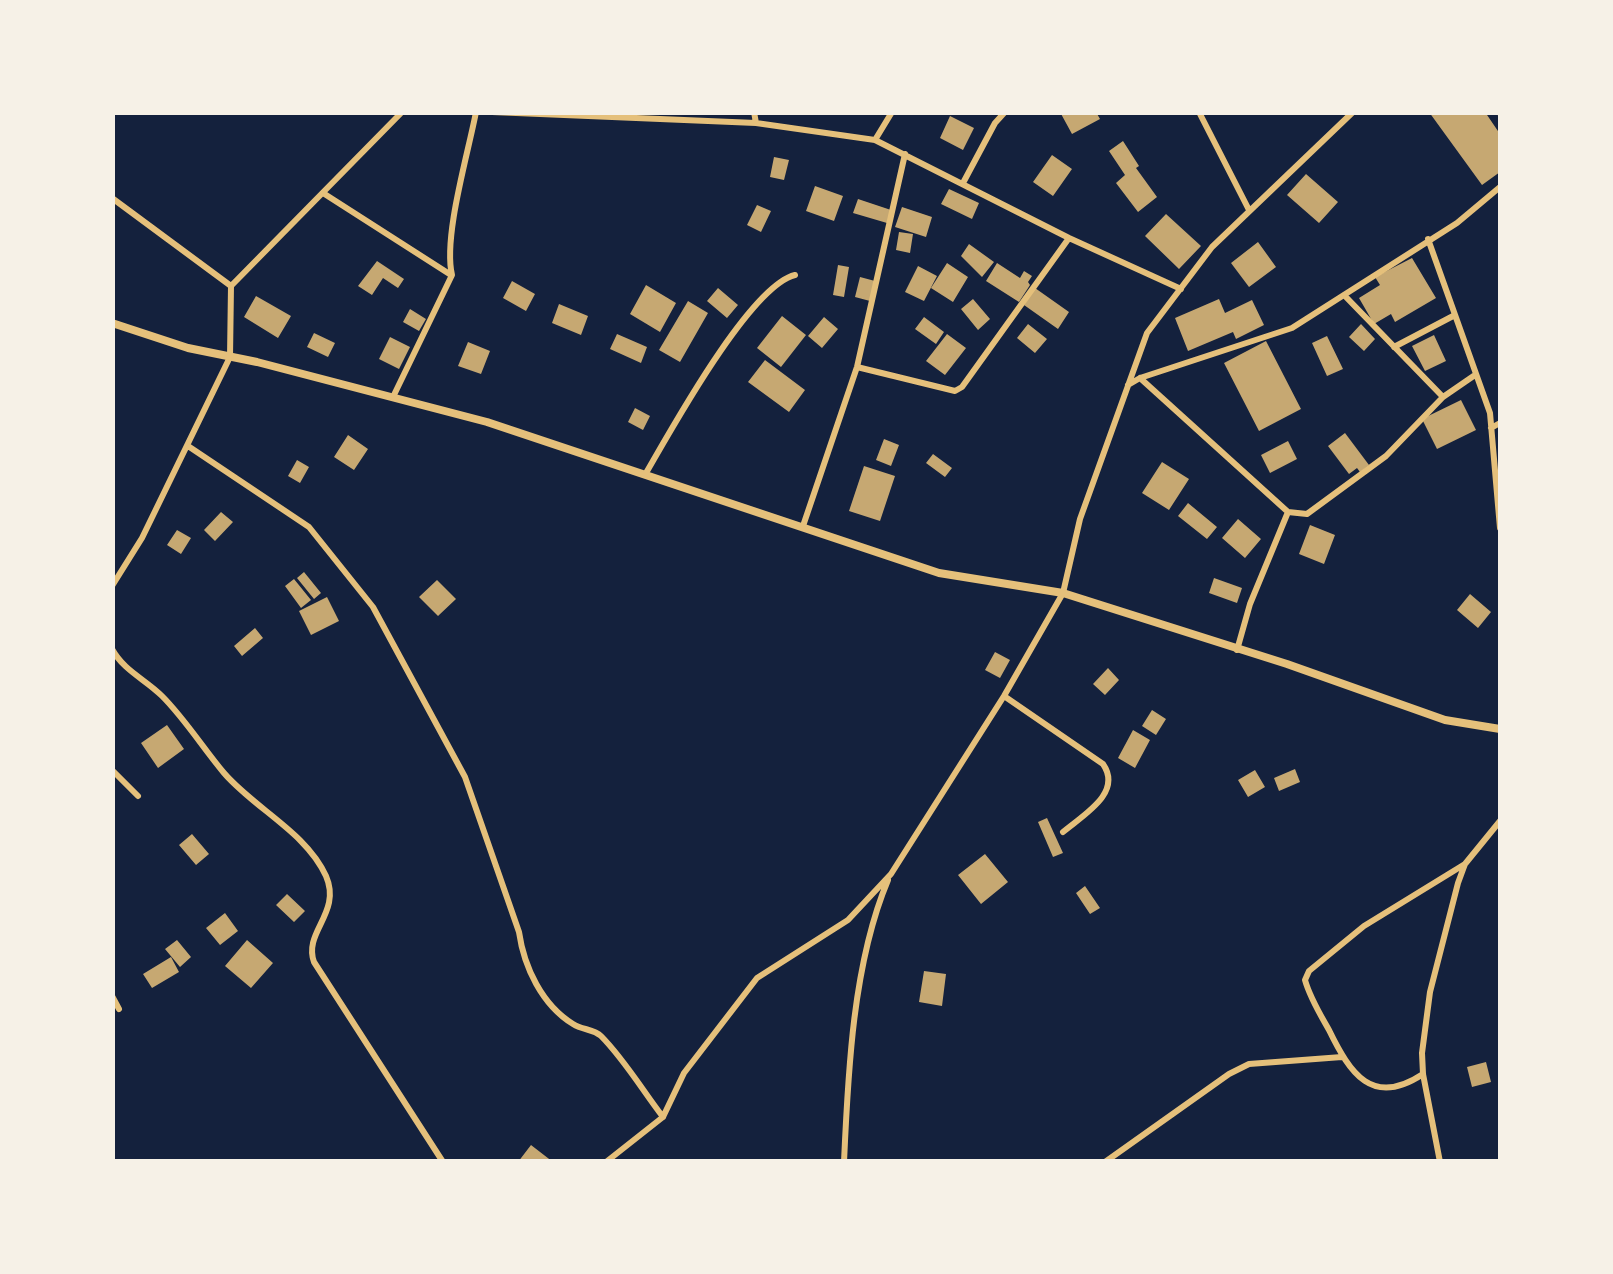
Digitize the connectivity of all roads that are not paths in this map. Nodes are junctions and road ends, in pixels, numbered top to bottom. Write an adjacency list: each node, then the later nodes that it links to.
1 (476, 112): 19 (street)
2 (492, 112): 9 (street)
3 (754, 112): 9 (street)
4 (892, 112): 10 (street)
5 (1005, 112): 12 (street)
6 (1199, 112): 16 (street)
7 (1353, 112): 16 (street)
8 (397, 114): 14 (street)
9 (756, 123): 10 (street)
10 (876, 140): 11 (street)
11 (905, 154): 12 (street); 28 (street)
12 (964, 183): 17 (street)
13 (1500, 187): 18 (street)
14 (323, 193): 19 (street); 21 (street)
15 (112, 198): 21 (street)
16 (1250, 210): 22 (street)
17 (1069, 238): 22 (street); 28 (street)
18 (1428, 239): 23 (street); 24 (street)
19 (452, 275): 32 (street)
20 (795, 275): 37 (street)
21 (231, 286): 27 (street)
22 (1181, 289): 31 (street)
23 (1344, 295): 26 (street); 30 (street)
24 (1455, 315): 26 (street); 29 (street)
25 (112, 324): 27 (street)
26 (1394, 347): 33 (street)
27 (230, 357): 32 (street); 36 (street)
28 (857, 367): 39 (street)
29 (1474, 375): 33 (street); 35 (street)
30 (1140, 378): 31 (street); 38 (street)
31 (1128, 386): 42 (street)
32 (394, 396): 37 (street)
33 (1443, 397): 38 (street)
34 (1500, 422): 35 (street)
35 (1491, 428): 40 (street)
36 (188, 446): 41 (street); 57 (street)
37 (646, 473): 39 (street)
38 (1288, 512): 44 (street)
39 (804, 526): 42 (street)
40 (1500, 528)
41 (112, 586)
42 (1062, 593): 44 (street); 45 (street)
43 (112, 649): 58 (street)
44 (1238, 650): 46 (street)
45 (1004, 696): 50 (street); 52 (street)
46 (1500, 729)
47 (112, 770): 48 (street)
48 (138, 796)
49 (1500, 821): 51 (street)
50 (1063, 832)
51 (1465, 864): 55 (street); 56 (street)
52 (891, 874): 57 (street); 60 (street)
53 (112, 996): 54 (street)
54 (119, 1009)
55 (1342, 1057): 56 (street); 61 (street)
56 (1423, 1074): 62 (street)
57 (663, 1117): 59 (street)
58 (443, 1162)
59 (606, 1162)
60 (844, 1162)
61 (1105, 1162)
62 (1440, 1162)

